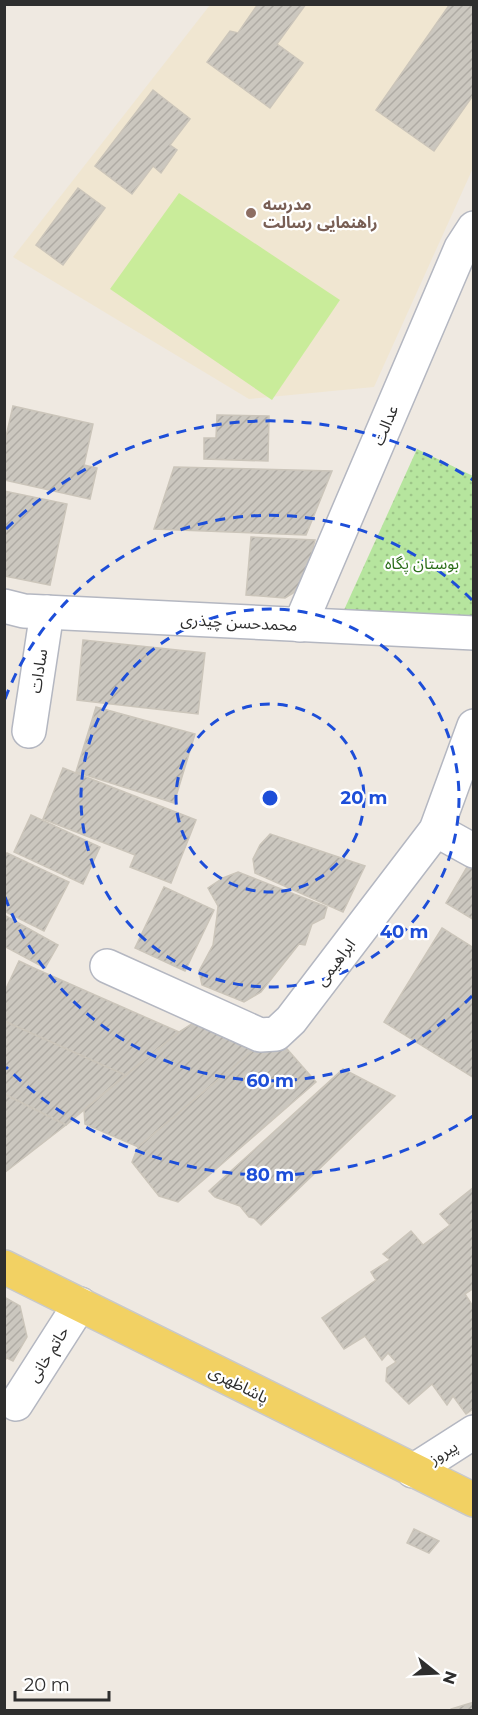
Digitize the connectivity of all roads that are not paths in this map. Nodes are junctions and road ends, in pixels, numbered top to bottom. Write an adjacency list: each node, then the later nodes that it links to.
1 (474, 228): 4 (street, عدالت)
2 (4, 606): 3 (street, محمدحسن چیذری)
3 (47, 612): 4 (street, محمدحسن چیذری); 7 (street, سادات)
4 (300, 625): 5 (street, محمدحسن چیذری)
5 (474, 633)
6 (474, 726): 8 (street, ابراهیمی)
7 (29, 731)
8 (436, 830): 9 (street); 10 (street, ابراهیمی)
9 (474, 851)
10 (107, 966)
11 (4, 1267): 12 (main road, پاشاظهری)
12 (80, 1304): 13 (street, حاتم خانی); 15 (main road, پاشاظهری)
13 (16, 1404)
14 (474, 1432): 15 (street, پیروز)
15 (413, 1471): 16 (main road, پاشاظهری)
16 (474, 1500)

